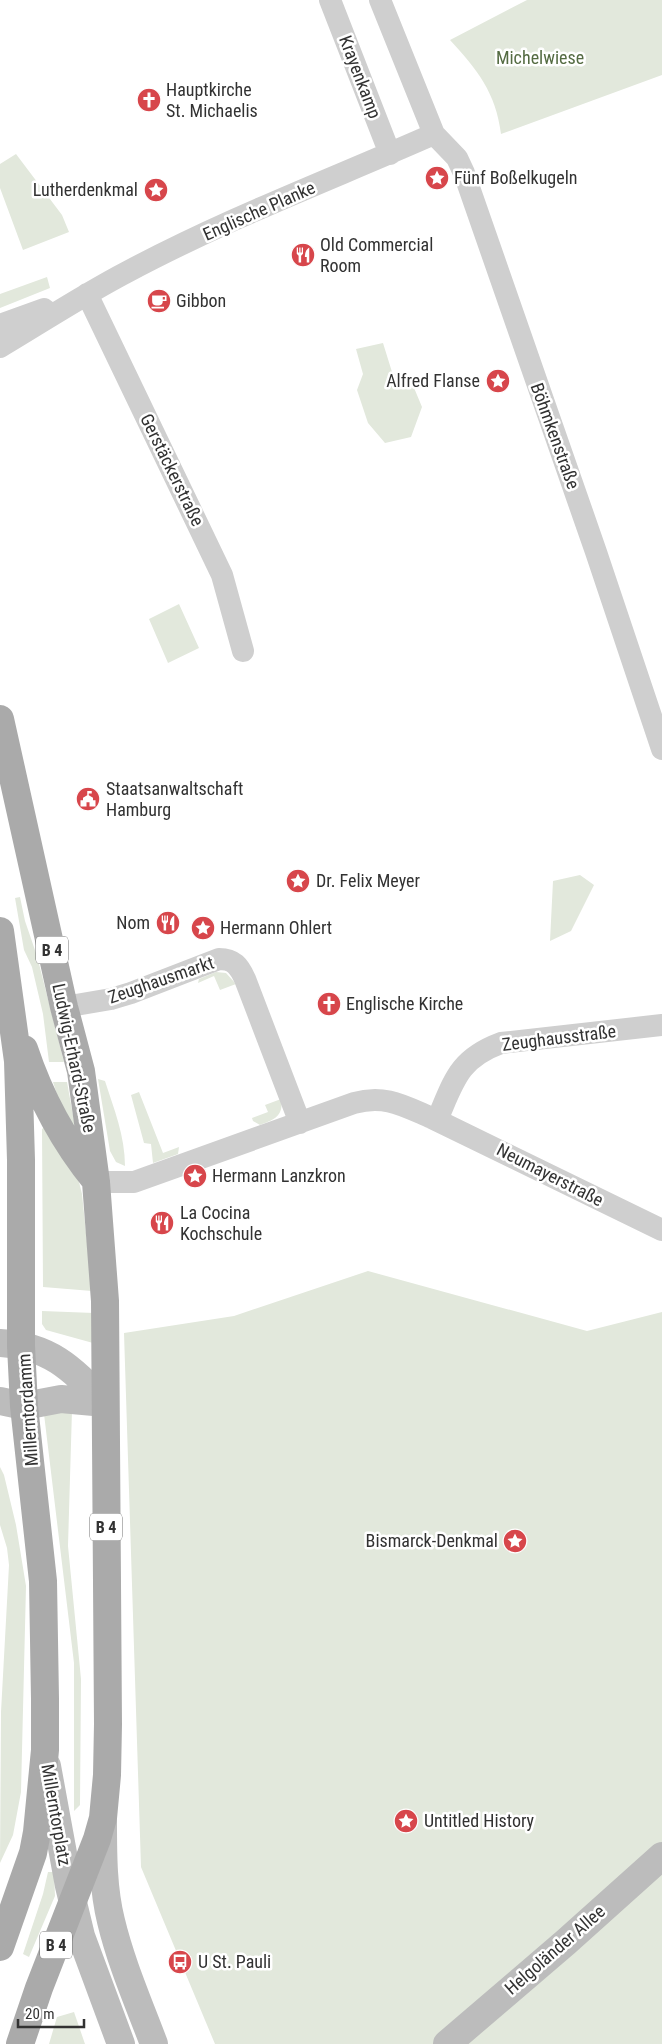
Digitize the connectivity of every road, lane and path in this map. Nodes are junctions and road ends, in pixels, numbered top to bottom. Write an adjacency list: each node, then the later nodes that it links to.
1 (330, 0): 4 (street, Krayenkamp)
2 (380, 0): 3 (street)
3 (434, 134): 4 (street, Englische Planke); 10 (street, Böhmkenstraße)
4 (390, 154): 5 (street, Englische Planke)
5 (87, 294): 6 (street, Englische Planke); 7 (street, Englische Planke); 8 (street, Gerstäckerstraße)
6 (0, 325)
7 (0, 347)
8 (243, 651)
9 (0, 719): 12 (main road, Ludwig-Erhard-Straße / B 4)
10 (661, 747)
11 (0, 931): 13 (main road)
12 (64, 1007): 16 (street, Zeughausmarkt); 17 (main road, Ludwig-Erhard-Straße / B 4)
13 (12, 1012): 17 (main road); 19 (main road)
14 (662, 1025): 15 (street, Zeughausstraße)
15 (437, 1120): 16 (street); 18 (street, Neumayerstraße)
16 (300, 1123): 17 (street)
17 (96, 1182): 21 (main road, Ludwig-Erhard-Straße / B 4)
18 (662, 1230)
19 (10, 1345): 20 (main road, Millerntordamm); 21 (main road, Millerntordamm)
20 (12, 1403): 21 (main road); 22 (main road, Millerntordamm)
21 (105, 1403): 23 (main road, B 4)
22 (44, 1750): 25 (main road, Millerntorplatz); 26 (main road, Millerntorplatz)
23 (102, 1818): 25 (main road, Millerntorplatz / B 4); 29 (main road)
24 (662, 1856): 30 (main road, Helgoländer Allee)
25 (74, 1903): 27 (main road, Millerntorplatz / B 4); 28 (main road, Millerntorplatz)
26 (0, 1947)
27 (20, 2044)
28 (121, 2044)
29 (154, 2044)
30 (447, 2044)

